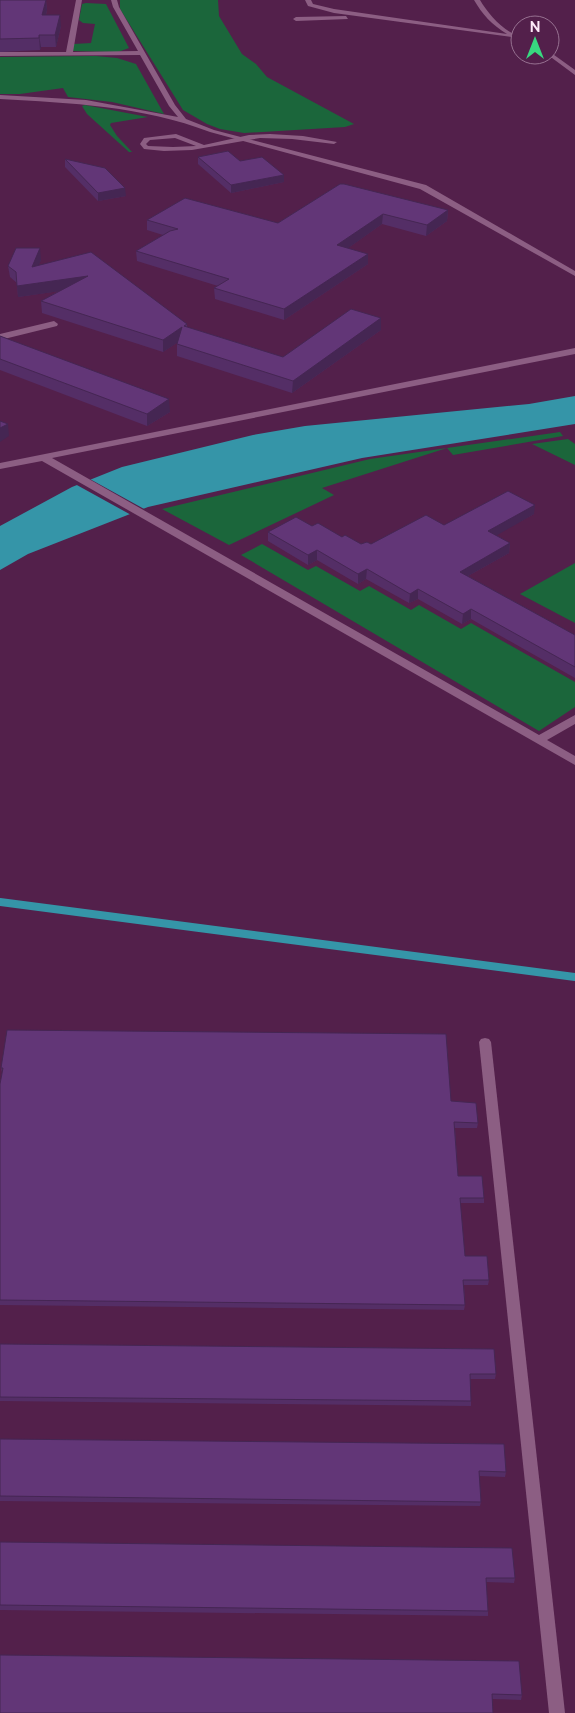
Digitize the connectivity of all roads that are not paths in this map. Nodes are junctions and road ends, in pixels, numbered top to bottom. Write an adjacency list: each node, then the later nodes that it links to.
1 (79, 0): 10 (street)
2 (114, 0): 11 (street)
3 (308, 0): 5 (street)
4 (477, 0): 7 (street)
5 (355, 14): 6 (street); 8 (street)
6 (296, 19)
7 (510, 32)
8 (510, 36)
9 (0, 54): 10 (street)
10 (69, 54): 11 (street)
11 (140, 54): 15 (street)
12 (560, 62): 13 (street)
13 (575, 73)
14 (0, 97): 15 (street)
15 (184, 120): 16 (street)
16 (240, 139): 17 (lane); 18 (lane); 19 (street)
17 (334, 142)
18 (202, 146): 18 (lane)
19 (575, 274)
20 (54, 324): 21 (street)
21 (0, 338)
22 (575, 351): 23 (street)
23 (44, 458): 24 (street); 26 (street)
24 (0, 466)
25 (575, 719): 26 (street)
26 (539, 740): 27 (street)
27 (575, 761)
28 (485, 1042): 29 (lane)
29 (557, 1713)

